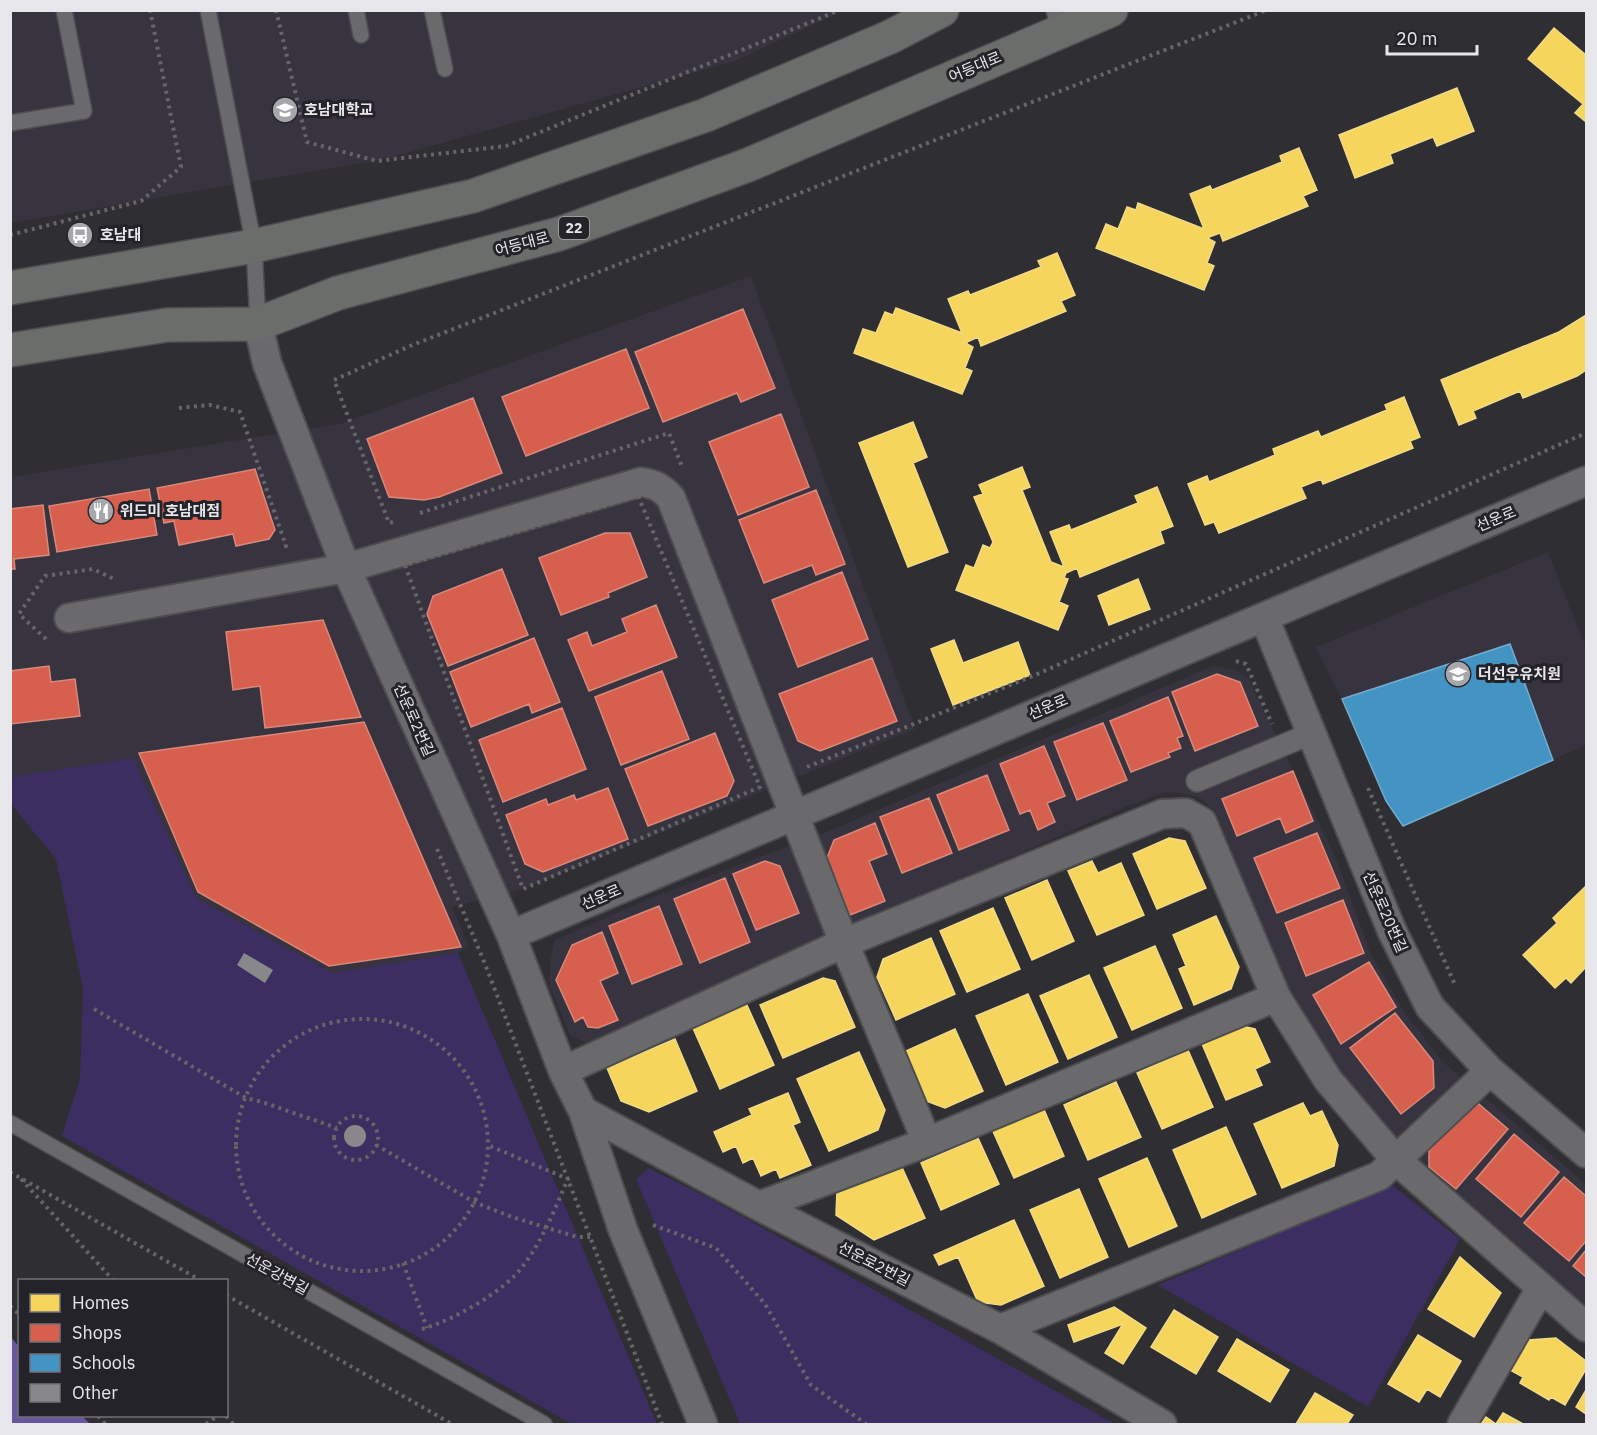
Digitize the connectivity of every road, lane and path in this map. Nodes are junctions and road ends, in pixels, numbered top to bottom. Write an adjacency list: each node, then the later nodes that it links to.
1 (64, 10): 14 (lane)
2 (150, 10): 15 (path)
3 (208, 10): 16 (lane)
4 (276, 10): 7 (path)
5 (356, 10): 12 (lane)
6 (432, 10): 13 (lane)
7 (840, 10)
8 (942, 10): 16 (main road)
9 (1111, 10): 11 (main road, 어등대로 / 22)
10 (1267, 10): 25 (path)
11 (1056, 21): 18 (main road, 어등대로 / 22)
12 (361, 35)
13 (445, 69)
14 (10, 123)
15 (10, 235)
16 (254, 246): 17 (main road); 18 (lane)
17 (10, 288)
18 (258, 324): 19 (main road, 어등대로 / 22); 27 (street, 선운로2번길)
19 (10, 350)
20 (178, 408): 26 (path)
21 (1587, 433): 33 (path)
22 (686, 476): 24 (path)
23 (1587, 481): 29 (street, 선운로)
24 (412, 516)
25 (400, 519)
26 (275, 549)
27 (346, 568): 30 (street); 36 (street); 39 (street, 선운로2번길)
28 (125, 584): 31 (path)
29 (1264, 617): 32 (street, 선운로20번길); 36 (street, 선운로)
30 (69, 618)
31 (54, 646)
32 (1310, 734): 34 (street); 45 (street, 선운로20번길)
33 (800, 769)
34 (1197, 781)
35 (1366, 783): 41 (path)
36 (794, 814): 39 (street, 선운로); 40 (street)
37 (436, 846): 58 (path)
38 (523, 889): 38 (path)
39 (511, 935): 44 (street, 선운로2번길)
40 (844, 943): 42 (street); 44 (street); 50 (street)
41 (1456, 987)
42 (1276, 997): 50 (street); 54 (street)
43 (94, 1009): 46 (path)
44 (563, 1071): 47 (street, 선운로2번길)
45 (1490, 1071): 53 (street, 선운로20번길); 54 (street)
46 (246, 1098): 49 (path); 52 (path); 64 (path)
47 (583, 1111): 60 (street, 선운로2번길); 76 (street, 선운로2번길)
48 (10, 1123): 72 (lane, 선운강변길)
49 (337, 1128): 51 (path); 51 (path)
50 (927, 1142): 60 (street)
51 (376, 1145): 59 (path)
52 (490, 1146): 58 (path); 59 (path)
53 (1587, 1153)
54 (1395, 1159): 67 (street); 71 (street)
55 (10, 1167): 57 (path)
56 (10, 1172): 57 (path)
57 (19, 1176): 65 (path); 66 (path)
58 (568, 1179): 61 (path); 63 (path)
59 (474, 1202): 61 (path); 64 (path)
60 (759, 1206): 71 (street, 선운로2번길)
61 (546, 1227): 63 (path); 70 (path)
62 (645, 1227): 77 (path)
63 (591, 1237): 75 (path)
64 (403, 1263): 70 (path)
65 (111, 1279)
66 (198, 1279)
67 (1540, 1288): 69 (street); 79 (street)
68 (228, 1296): 73 (path)
69 (1587, 1327)
70 (427, 1328): 72 (path)
71 (1000, 1329): 78 (street, 선운로2번길)
72 (390, 1338): 74 (lane, 선운강변길)
73 (452, 1425)
74 (544, 1425)
75 (663, 1425)
76 (703, 1425)
77 (866, 1425)
78 (1162, 1425)
79 (1462, 1425)

